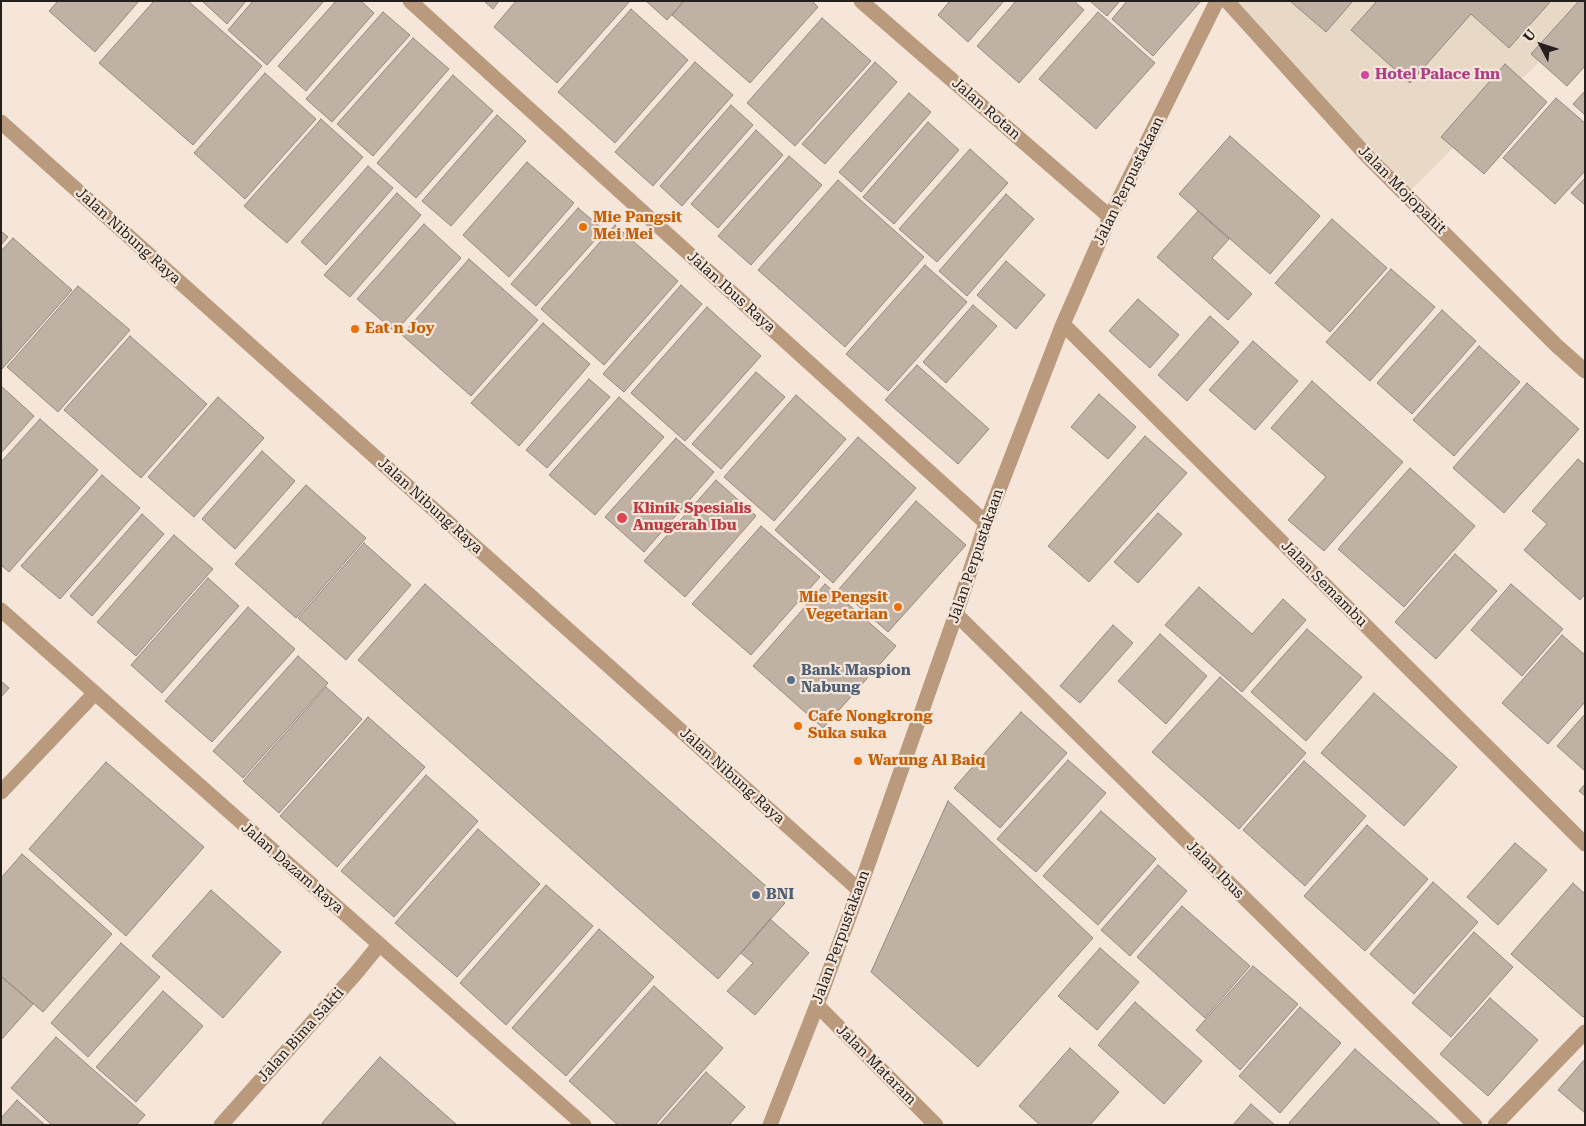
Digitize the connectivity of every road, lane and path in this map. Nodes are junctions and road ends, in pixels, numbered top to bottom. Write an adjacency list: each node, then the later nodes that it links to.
1 (410, 1): 9 (street, Jalan Ibus Raya)
2 (861, 1): 6 (street, Jalan Rotan)
3 (1217, 1): 6 (street, Jalan Perpustakaan)
4 (1227, 1): 8 (street, Jalan Mojopahit)
5 (1, 122): 15 (street, Jalan Nibung Raya)
6 (1110, 217): 7 (street, Jalan Perpustakaan)
7 (1063, 324): 9 (street, Jalan Perpustakaan); 14 (street, Jalan Semambu)
8 (1585, 371)
9 (986, 523): 11 (street, Jalan Perpustakaan)
10 (1, 610): 12 (street, Jalan Dazam Raya)
11 (956, 614): 15 (street, Jalan Perpustakaan); 23 (street, Jalan Ibus)
12 (95, 694): 13 (street); 16 (street, Jalan Dazam Raya)
13 (1, 792)
14 (1585, 844)
15 (859, 890): 17 (street, Jalan Perpustakaan)
16 (379, 945): 19 (street, Jalan Bima Sakti); 20 (street, Jalan Dazam Raya)
17 (817, 1005): 21 (street, Jalan Perpustakaan); 22 (street, Jalan Mataram)
18 (1585, 1032): 24 (street)
19 (221, 1125)
20 (584, 1125)
21 (770, 1125)
22 (936, 1125)
23 (1475, 1125)
24 (1495, 1125)

